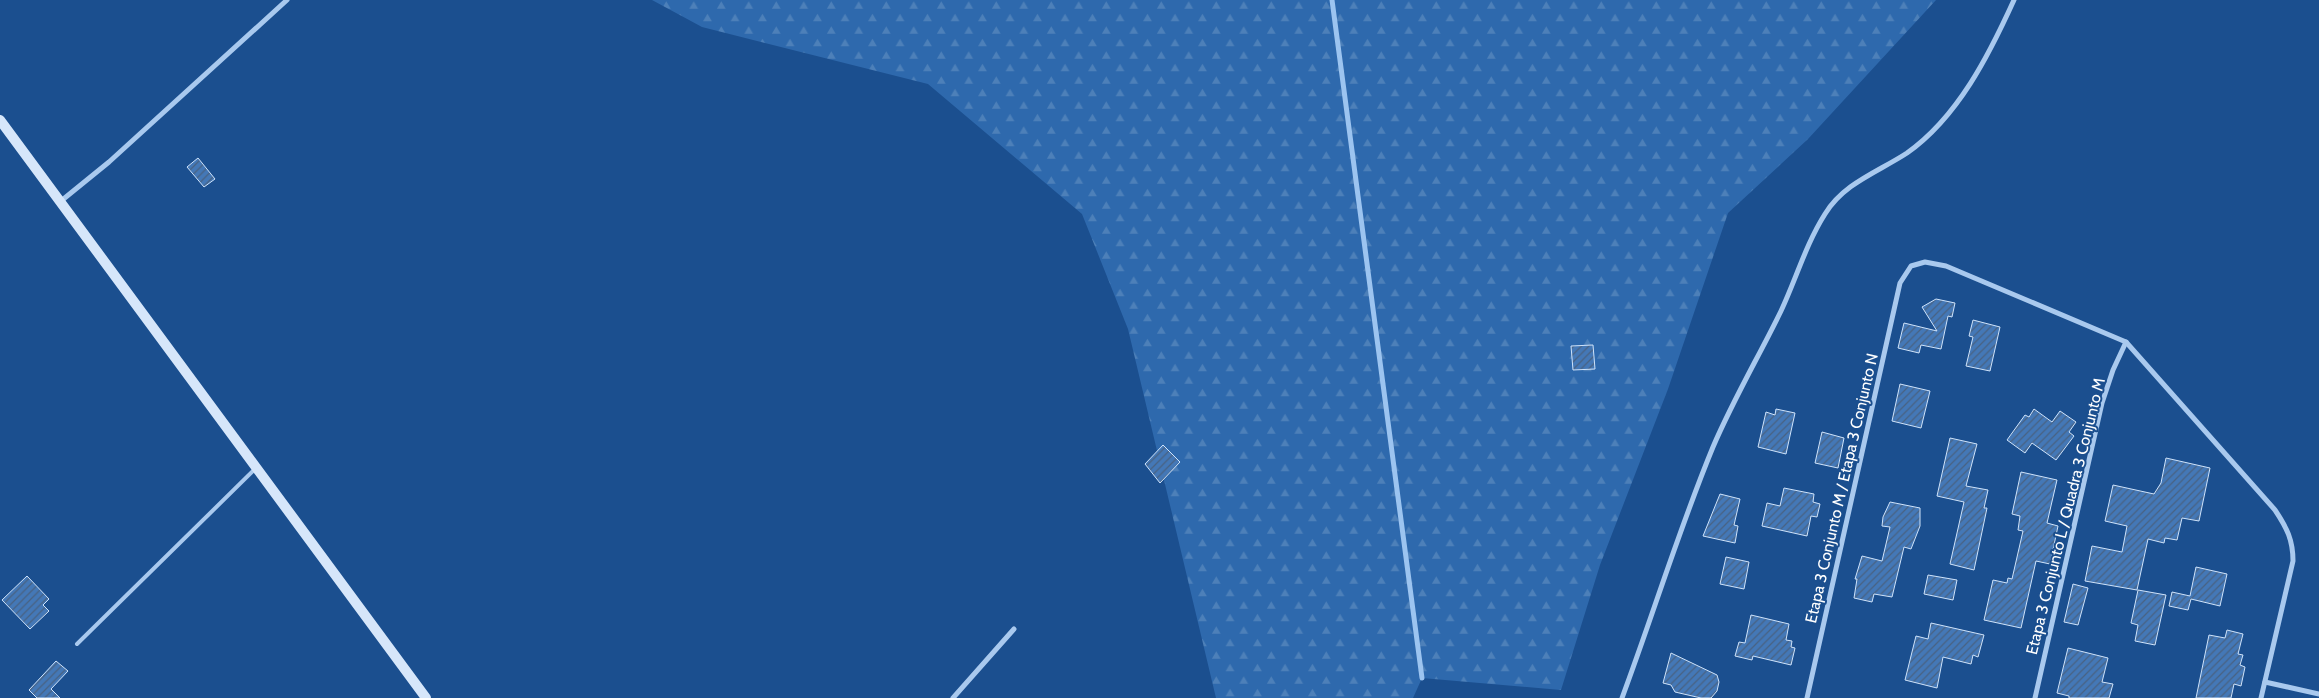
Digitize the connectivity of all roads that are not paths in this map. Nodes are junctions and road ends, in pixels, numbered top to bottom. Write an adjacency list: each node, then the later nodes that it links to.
1 (287, 0): 4 (street)
2 (2014, 0): 13 (street)
3 (0, 120): 4 (street)
4 (61, 201): 6 (street)
5 (2126, 342): 9 (street); 14 (street, Etapa 3 Conjunto M / Etapa 3 Conjunto N); 15 (street, Etapa 3 Conjunto L / Quadra 3 Conjunto M)
6 (256, 468): 8 (lane); 11 (street)
7 (1014, 629): 12 (street)
8 (77, 644)
9 (2265, 682): 10 (street); 16 (street)
10 (2319, 694)
11 (426, 698)
12 (953, 698)
13 (1622, 698)
14 (1807, 698)
15 (2034, 698)
16 (2261, 698)

